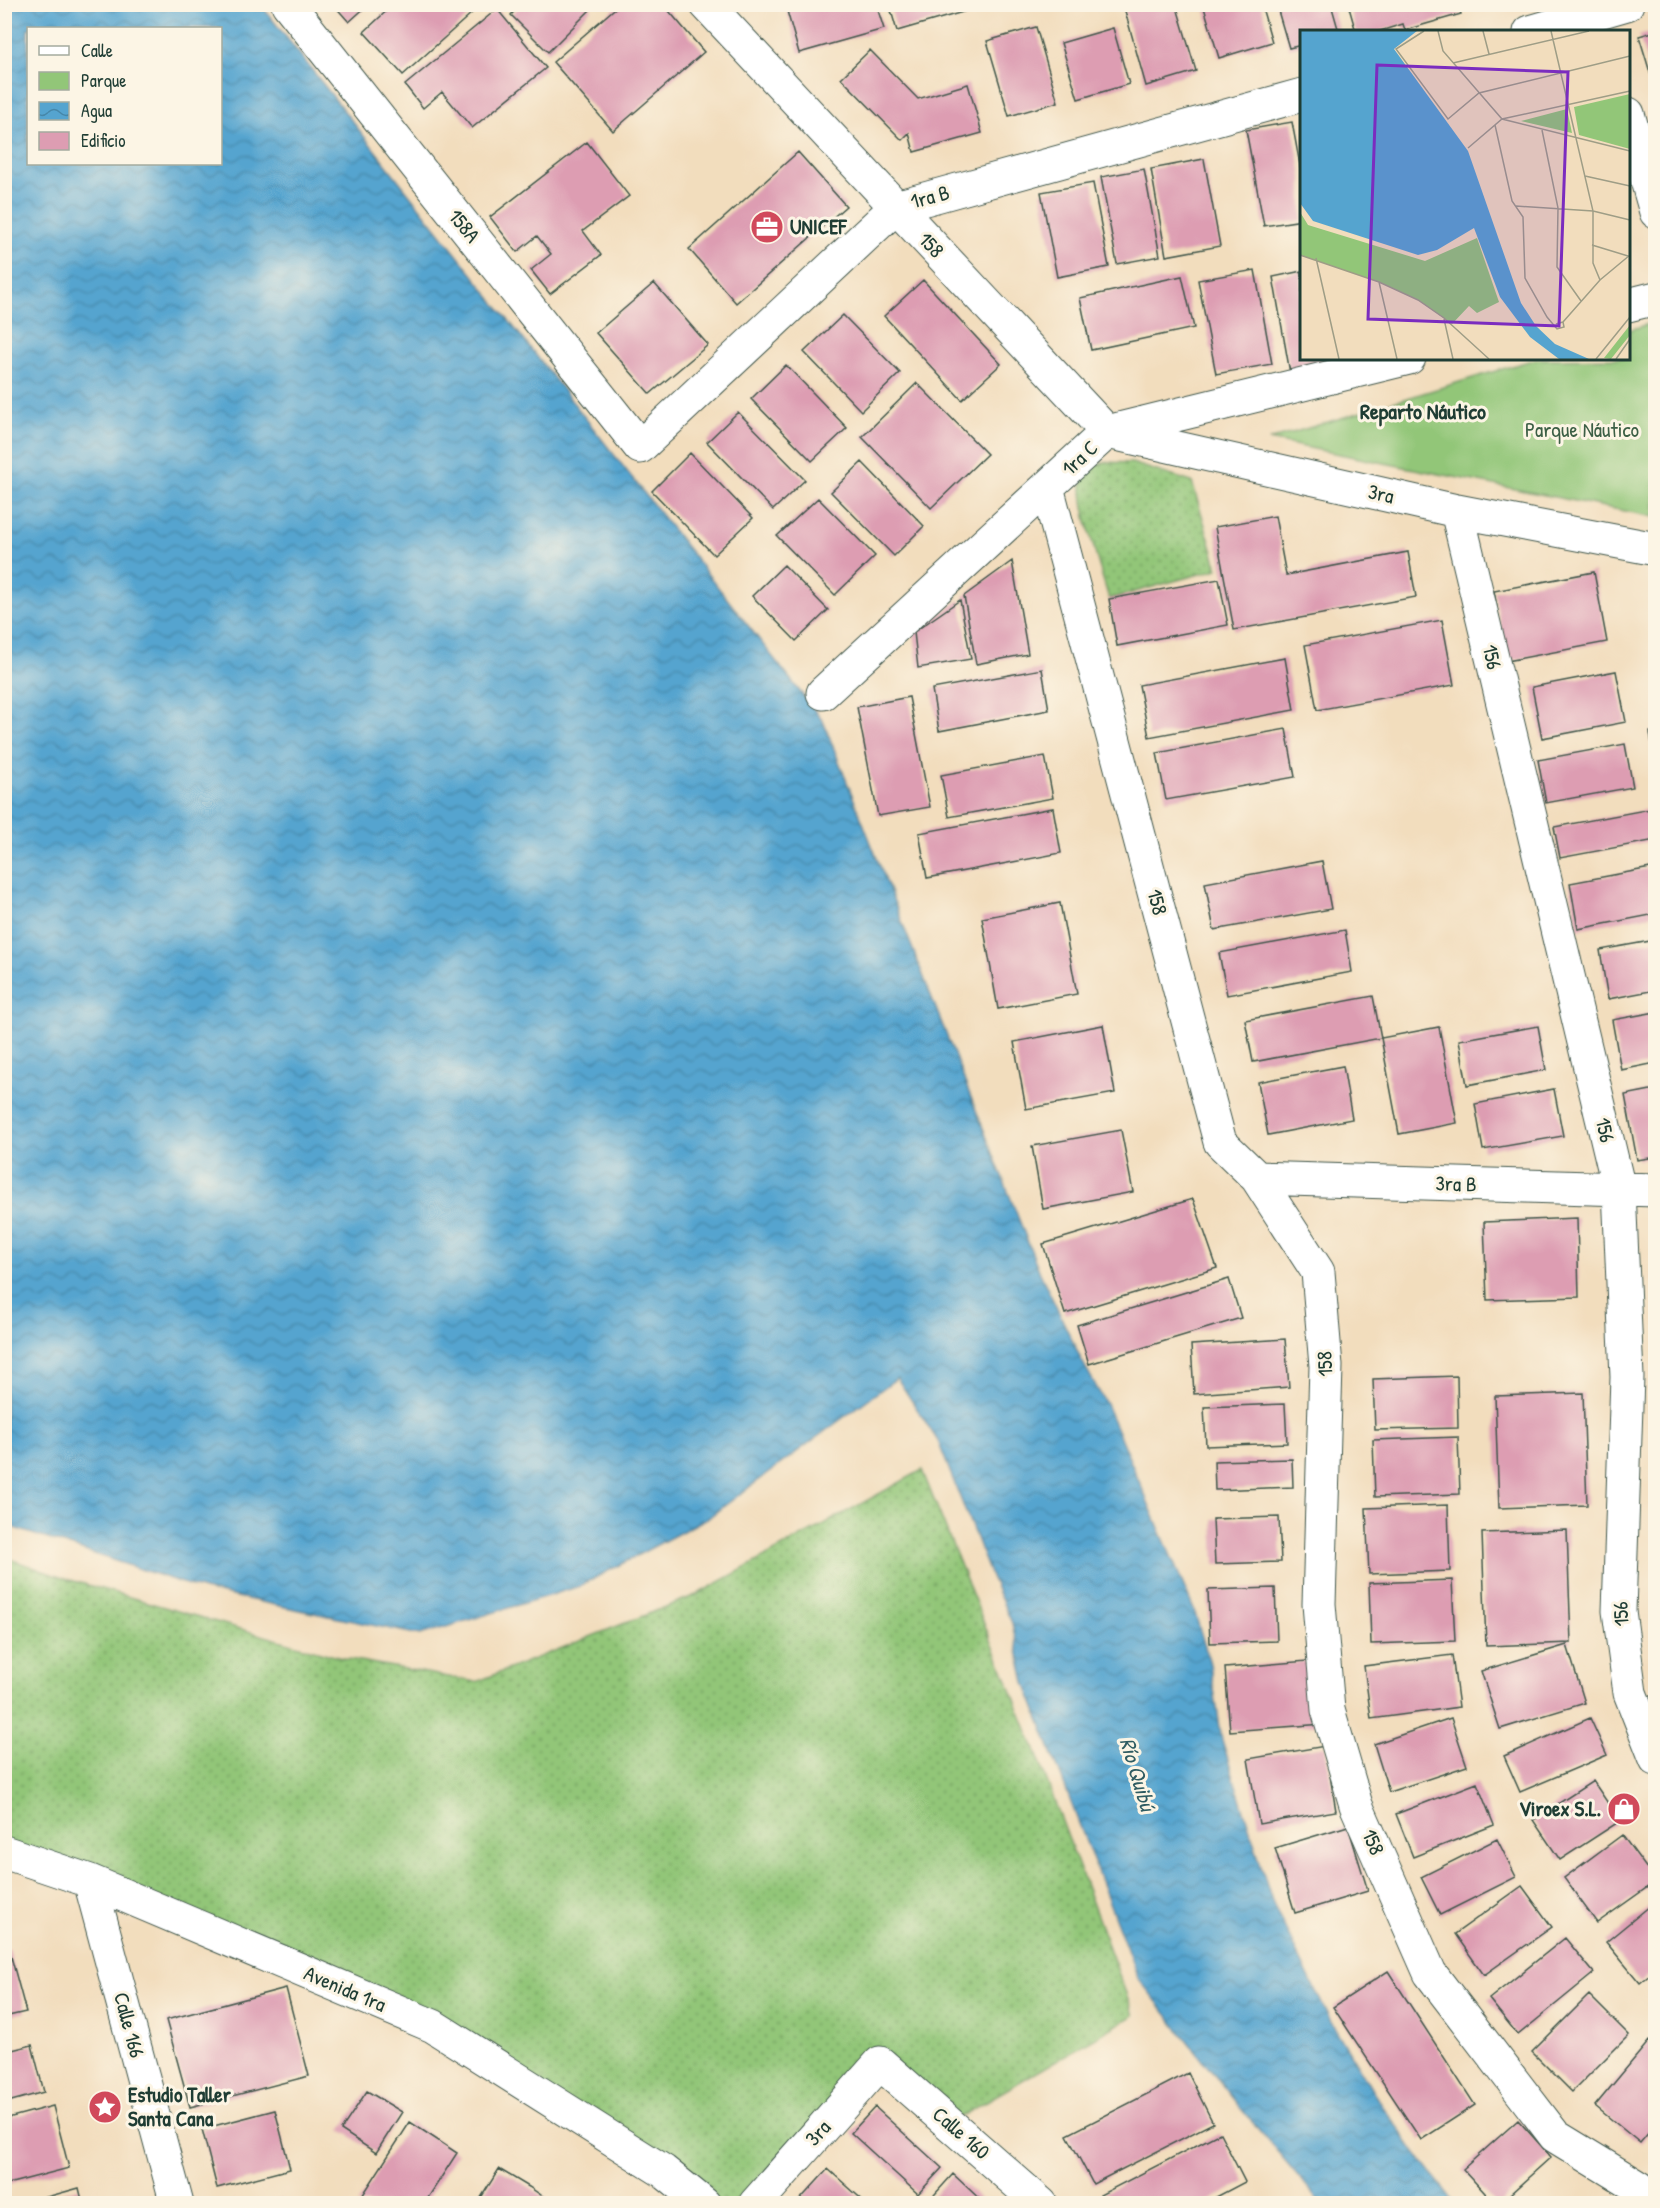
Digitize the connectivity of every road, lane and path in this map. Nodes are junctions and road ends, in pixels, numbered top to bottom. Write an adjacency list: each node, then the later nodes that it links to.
1 (288, 4): 13 (street, 158A)
2 (706, 4): 7 (street, 158)
3 (1608, 13): 4 (street)
4 (1538, 30)
5 (1300, 95): 7 (street, 1ra B)
6 (1630, 118): 8 (street)
7 (896, 207): 12 (street, 158); 13 (street, 1ra B)
8 (1656, 212)
9 (1656, 298): 10 (street)
10 (1630, 305)
11 (1400, 360): 12 (street, 1ra C)
12 (1107, 432): 14 (street, 1ra C); 15 (street, 3ra)
13 (640, 447)
14 (1047, 487): 17 (street, 1ra C); 18 (street, 158)
15 (1457, 511): 16 (street, 3ra); 19 (street, 156)
16 (1656, 549)
17 (823, 693)
18 (1257, 1178): 19 (street, 3ra B); 26 (street, 158)
19 (1619, 1189): 20 (street, 3ra B); 21 (street, 156)
20 (1656, 1190)
21 (1656, 1759)
22 (4, 1852): 23 (street, Avenida 1ra)
23 (90, 1881): 25 (street, Avenida 1ra); 27 (street, Calle 166)
24 (880, 2063): 30 (street, 3ra); 31 (street, Calle 160)
25 (663, 2170): 28 (street); 29 (street, Avenida 1ra)
26 (1644, 2188)
27 (177, 2204)
28 (671, 2204)
29 (704, 2204)
30 (755, 2204)
31 (1041, 2204)

